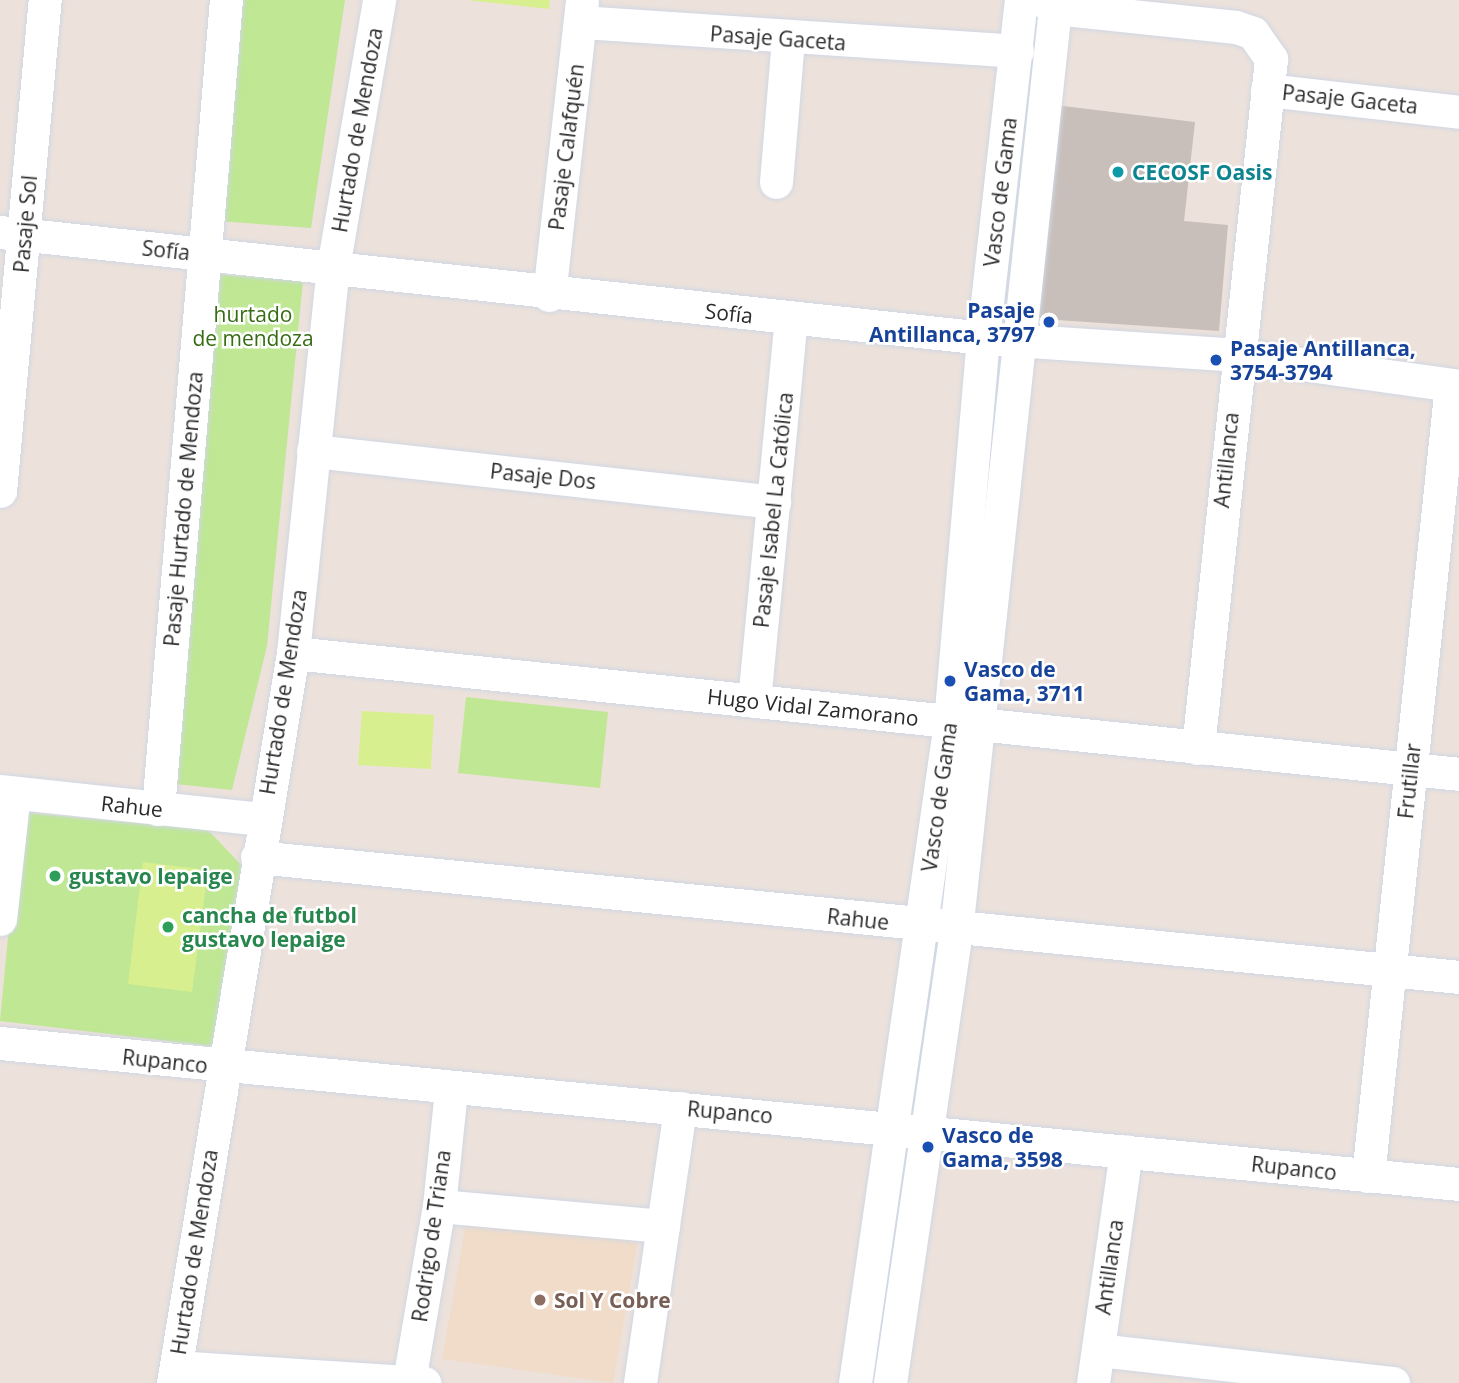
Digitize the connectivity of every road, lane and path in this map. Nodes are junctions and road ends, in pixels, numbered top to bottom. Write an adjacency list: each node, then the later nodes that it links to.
1 (45, 0): 12 (street, Pasaje Sol)
2 (226, 0): 13 (street, Pasaje Hurtado de Mendoza)
3 (379, 0): 14 (street, Hurtado de Mendoza)
4 (1021, 0): 8 (street, Vasco de Gama)
5 (1048, 4): 9 (street, Pasaje Gaceta); 18 (street, Vasco de Gama)
6 (582, 11): 7 (street, Pasaje Gaceta); 15 (street, Pasaje Calafquén)
7 (788, 40): 8 (street, Pasaje Gaceta); 11 (street)
8 (1017, 51): 17 (street, Vasco de Gama)
9 (1268, 90): 10 (street, Pasaje Gaceta); 19 (street, Antillanca)
10 (1459, 112)
11 (776, 182)
12 (12, 233): 13 (street, Sofía); 22 (street, Pasaje Sol)
13 (204, 254): 14 (street, Sofía); 31 (street, Pasaje Hurtado de Mendoza)
14 (332, 273): 15 (street, Sofía); 21 (street, Hurtado de Mendoza)
15 (549, 295): 16 (street, Sofía)
16 (792, 319): 17 (street, Sofía); 23 (street, Pasaje Isabel La Católica)
17 (983, 338): 18 (street, Sofía); 26 (street, Vasco de Gama)
18 (1016, 341): 19 (street, Sofía); 26 (street, Vasco de Gama)
19 (1237, 355): 20 (street, Sofía); 27 (street, Antillanca)
20 (1455, 385): 28 (street, Frutillar)
21 (313, 451): 23 (street, Pasaje Dos); 24 (street, Hurtado de Mendoza)
22 (0, 491)
23 (774, 502): 25 (street, Pasaje Isabel La Católica)
24 (293, 653): 25 (street, Hugo Vidal Zamorano); 32 (street, Hurtado de Mendoza)
25 (754, 701): 26 (street, Hugo Vidal Zamorano)
26 (964, 723): 27 (street, Hugo Vidal Zamorano); 35 (street, Vasco de Gama); 36 (street, Vasco de Gama)
27 (1198, 748): 28 (street, Hugo Vidal Zamorano)
28 (1410, 770): 29 (street, Hugo Vidal Zamorano); 37 (street, Frutillar)
29 (1459, 774)
30 (7, 792): 31 (street, Rahue); 34 (street)
31 (159, 809): 32 (street, Rahue)
32 (263, 819): 33 (street, Hurtado de Mendoza)
33 (257, 857): 35 (street, Rahue); 40 (street, Hurtado de Mendoza)
34 (0, 919)
35 (922, 926): 36 (street, Rahue); 43 (street, Vasco de Gama)
36 (956, 931): 37 (street, Rahue); 44 (street, Vasco de Gama)
37 (1387, 970): 38 (street, Rahue); 46 (street, Frutillar)
38 (1459, 977)
39 (0, 1044): 40 (street, Rupanco)
40 (224, 1068): 41 (street, Rupanco); 51 (street, Hurtado de Mendoza)
41 (451, 1090): 42 (street, Rupanco); 48 (street, Rodrigo de Triana)
42 (680, 1108): 43 (street, Rupanco); 49 (street)
43 (894, 1126): 44 (street, Rupanco); 55 (street, Vasco de Gama)
44 (928, 1130): 45 (street, Rupanco); 56 (street, Vasco de Gama)
45 (1126, 1151): 46 (street, Rupanco); 50 (street, Antillanca)
46 (1368, 1176): 47 (street, Rupanco)
47 (1459, 1184)
48 (439, 1206): 49 (street); 53 (street, Rodrigo de Triana)
49 (663, 1226): 54 (street)
50 (1098, 1350): 52 (street); 57 (street, Antillanca)
51 (175, 1375): 53 (street)
52 (1314, 1379): 58 (street)
53 (416, 1382)
54 (640, 1383)
55 (855, 1383)
56 (890, 1383)
57 (1093, 1383)
58 (1393, 1383)

